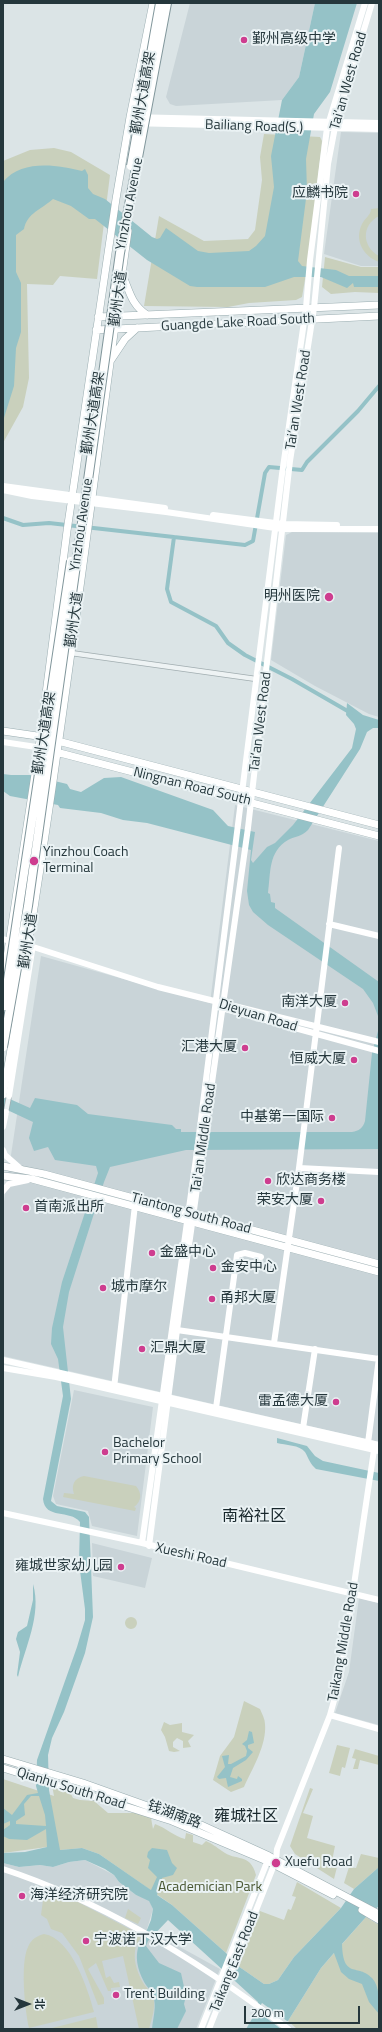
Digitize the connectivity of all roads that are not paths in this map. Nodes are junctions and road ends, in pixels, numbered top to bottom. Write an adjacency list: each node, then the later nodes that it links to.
1 (153, 3): 6 (main road, 鄞州大道)
2 (160, 3): 56 (highway, 鄞州大道高架, bridge)
3 (169, 3): 7 (main road, 鄞州大道); 60 (highway, Yinzhou Avenue, bridge)
4 (365, 3): 10 (street, Tai‘an West Road)
5 (372, 3): 11 (street, Tai‘an West Road)
6 (129, 120): 7 (street, Bailiang Road(S.)); 19 (main road, 鄞州大道)
7 (146, 120): 9 (street, Bailiang Road(S.)); 9 (street, Bailiang Road(S.)); 13 (main road, 鄞州大道, bridge)
8 (379, 123): 11 (street, Bailiang Road(S.))
9 (316, 125): 10 (street, Bailiang Road(S.))
10 (328, 125): 11 (street, Bailiang Road(S.)); 15 (street, Tai‘an West Road)
11 (335, 125): 12 (street, Bailiang Road(S.)); 15 (street, Tai‘an West Road)
12 (379, 129)
13 (122, 274): 16 (main road); 18 (main road, 鄞州大道)
14 (379, 305): 15 (main road, Guangde Lake Road South)
15 (310, 308): 16 (main road, Guangde Lake Road South); 20 (street, Tai‘an West Road)
16 (148, 315): 18 (main road, Guangde Lake Road South)
17 (379, 316): 20 (main road, Guangde Lake Road South)
18 (116, 317): 19 (main road, Guangde Lake Road South); 22 (main road, 鄞州大道)
19 (98, 318): 23 (main road, 鄞州大道)
20 (308, 319): 21 (main road, Guangde Lake Road South); 25 (street, Tai‘an West Road)
21 (137, 328): 22 (main road, Guangde Lake Road South); 24 (main road)
22 (114, 329): 23 (main road, Guangde Lake Road South); 24 (main road, 鄞州大道)
23 (96, 330): 28 (main road, 鄞州大道)
24 (110, 362): 29 (main road, 鄞州大道)
25 (285, 474): 30 (street, Tai‘an West Road); 32 (street, Tai‘an West Road)
26 (3, 486): 28 (street)
27 (3, 490): 28 (street)
28 (72, 498): 29 (street); 37 (main road, 鄞州大道)
29 (92, 501): 30 (street); 30 (street); 34 (main road, 鄞州大道)
30 (276, 525): 32 (street); 35 (street, Tai‘an West Road)
31 (379, 525): 32 (street)
32 (283, 526): 33 (street); 43 (street, Tai‘an West Road)
33 (379, 529)
34 (71, 653): 35 (street); 38 (main road, 鄞州大道)
35 (256, 679): 42 (street, Tai‘an West Road)
36 (3, 731): 37 (main road, Ningnan Road South)
37 (41, 736): 38 (main road, Ningnan Road South); 40 (main road, 鄞州大道)
38 (58, 741): 41 (main road, 鄞州大道); 42 (main road, Ningnan Road South)
39 (3, 742): 40 (street, Ningnan Road South)
40 (39, 748): 41 (street, Ningnan Road South); 51 (main road, 鄞州大道)
41 (56, 752): 44 (main road, Ningnan Road South); 52 (main road, 鄞州大道)
42 (243, 789): 43 (main road, Ningnan Road South); 44 (street, Tai‘an West Road)
43 (252, 791): 45 (street, Tai‘an West Road); 46 (main road, Ningnan Road South)
44 (242, 800): 45 (main road, Ningnan Road South); 55 (street, Tai'an Middle Road)
45 (251, 802): 47 (main road, Ningnan Road South); 55 (street, Tai'an Middle Road)
46 (379, 825)
47 (379, 836)
48 (339, 848): 49 (street)
49 (329, 924): 50 (street); 57 (street)
50 (379, 936)
51 (6, 942): 52 (street); 53 (street); 54 (main road, 鄞州大道)
52 (29, 949): 55 (street); 62 (main road, 鄞州大道)
53 (3, 961)
54 (3, 984)
55 (218, 1003): 57 (street, Dieyuan Road); 58 (street, Dieyuan Road); 74 (street, Tai'an Middle Road)
56 (3, 1014)
57 (317, 1026): 58 (street); 59 (street, Dieyuan Road)
58 (316, 1033): 61 (street, Dieyuan Road); 67 (street)
59 (379, 1042)
60 (3, 1047)
61 (379, 1051)
62 (5, 1094): 63 (street)
63 (6, 1112): 64 (street)
64 (3, 1126)
65 (3, 1150): 68 (street)
66 (3, 1166): 68 (main road, Tiantong South Road)
67 (300, 1168): 69 (street); 75 (street)
68 (24, 1171): 74 (main road, Tiantong South Road)
69 (379, 1172)
70 (3, 1176): 71 (main road, Tiantong South Road)
71 (32, 1179): 72 (street); 73 (main road, Tiantong South Road)
72 (3, 1191)
73 (135, 1205): 74 (main road, Tiantong South Road); 86 (street)
74 (191, 1218): 75 (main road, Tiantong South Road); 79 (street, Tai'an Middle Road); 87 (street, Tai'an Middle Road)
75 (288, 1244): 77 (main road, Tiantong South Road); 78 (main road, Tiantong South Road); 81 (street)
76 (261, 1257): 80 (street)
77 (379, 1264)
78 (379, 1272)
79 (177, 1330): 80 (street); 88 (street, Tai'an Middle Road)
80 (226, 1337): 81 (street); 89 (street)
81 (274, 1343): 82 (street)
82 (315, 1349): 83 (street); 90 (street)
83 (379, 1359): 91 (street)
84 (3, 1360): 86 (street)
85 (3, 1368): 86 (street)
86 (114, 1388): 87 (street)
87 (161, 1399): 88 (street); 94 (street, Tai'an Middle Road)
88 (168, 1400): 89 (street); 92 (street); 95 (street, Tai'an Middle Road)
89 (216, 1408): 90 (street)
90 (304, 1428): 91 (street)
91 (368, 1442): 92 (street)
92 (378, 1449): 96 (street, Taikang Middle Road)
93 (3, 1513): 94 (street, Xueshi Road)
94 (142, 1544): 95 (street, Xueshi Road)
95 (149, 1546): 96 (street, Xueshi Road)
96 (353, 1594): 97 (street, Xueshi Road); 98 (street, Taikang Middle Road)
97 (379, 1600)
98 (330, 1715): 99 (street); 102 (street, Taikang Middle Road)
99 (379, 1729)
100 (3, 1759): 103 (main road, 钱湖南路)
101 (3, 1768): 103 (main road, Qianhu South Road)
102 (277, 1849): 103 (street, Taikang East Road)
103 (272, 1860): 105 (main road, 钱湖南路); 106 (street, Taikang East Road); 107 (street, Taikang East Road)
104 (3, 1869): 106 (street)
105 (378, 1917)
106 (220, 1980): 107 (street); 109 (street, Taikang East Road)
107 (227, 1985): 108 (street); 110 (street, Taikang East Road)
108 (286, 2027)
109 (201, 2029)
110 (209, 2029)

